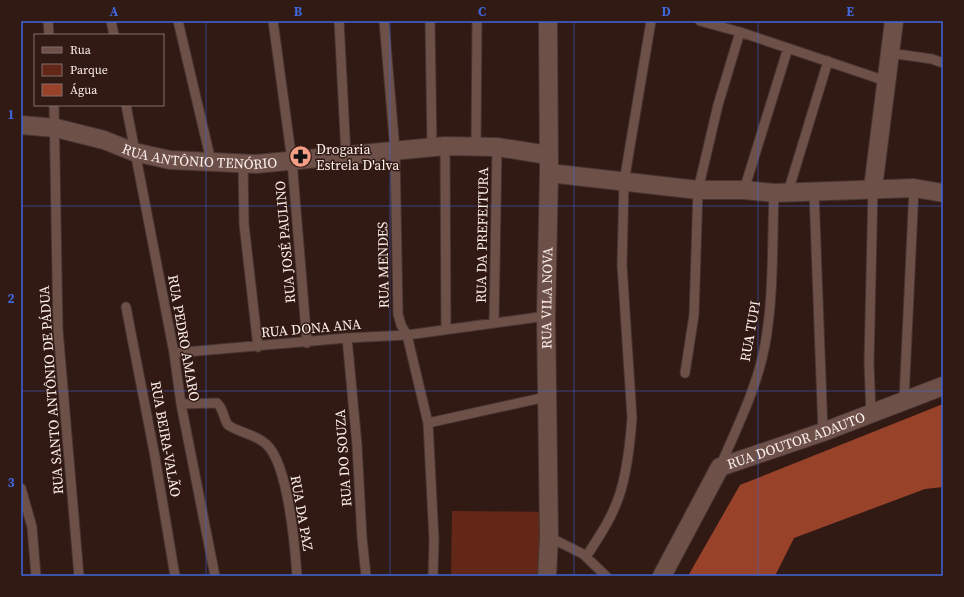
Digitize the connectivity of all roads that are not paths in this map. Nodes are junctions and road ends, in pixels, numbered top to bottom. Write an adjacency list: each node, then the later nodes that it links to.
1 (48, 21): 14 (lane)
2 (111, 21): 15 (lane)
3 (178, 21): 32 (lane)
4 (273, 21): 33 (lane, RUA JOSÉ PAULINO)
5 (339, 21): 30 (lane)
6 (384, 21): 28 (lane, RUA MENDES)
7 (430, 21): 25 (lane)
8 (477, 21): 26 (lane, RUA DA PREFEITURA)
9 (548, 21): 31 (street, RUA VILA NOVA)
10 (651, 21): 36 (lane)
11 (700, 21): 13 (lane)
12 (894, 21): 17 (street)
13 (740, 32): 16 (lane); 39 (lane)
14 (49, 34)
15 (114, 34)
16 (788, 48): 18 (lane); 40 (lane)
17 (890, 53): 19 (lane); 20 (street)
18 (828, 61): 20 (lane); 41 (lane, RUA TUPI)
19 (943, 63)
20 (886, 81): 37 (street)
21 (54, 106): 24 (lane, RUA SANTO ANTÔNIO DE PÁDUA)
22 (126, 106): 29 (lane, RUA PEDRO AMARO)
23 (21, 125): 24 (street, RUA ANTÔNIO TENÓRIO)
24 (56, 128): 29 (street, RUA ANTÔNIO TENÓRIO); 66 (lane, RUA SANTO ANTÔNIO DE PÁDUA)
25 (439, 147): 26 (street, RUA ANTÔNIO TENÓRIO); 28 (street, RUA ANTÔNIO TENÓRIO); 47 (lane)
26 (476, 147): 27 (street, RUA ANTÔNIO TENÓRIO)
27 (498, 148): 31 (street, RUA ANTÔNIO TENÓRIO); 46 (lane, RUA DA PREFEITURA)
28 (395, 150): 30 (street, RUA ANTÔNIO TENÓRIO); 48 (lane, RUA MENDES)
29 (134, 152): 32 (street, RUA ANTÔNIO TENÓRIO); 52 (lane, RUA PEDRO AMARO)
30 (346, 155): 33 (street, RUA ANTÔNIO TENÓRIO)
31 (548, 155): 35 (street, RUA VILA NOVA)
32 (211, 161): 34 (street, RUA ANTÔNIO TENÓRIO)
33 (292, 161): 34 (street, RUA ANTÔNIO TENÓRIO); 50 (lane, RUA JOSÉ PAULINO)
34 (243, 163): 51 (lane)
35 (549, 173): 36 (street); 45 (street, RUA VILA NOVA)
36 (624, 182): 39 (street); 64 (lane)
37 (873, 188): 38 (street); 42 (street); 58 (lane)
38 (914, 188): 43 (street); 56 (lane)
39 (698, 190): 40 (street); 53 (lane)
40 (744, 190): 41 (street)
41 (781, 192): 42 (street); 61 (lane, RUA TUPI)
42 (814, 192): 60 (lane)
43 (943, 193)
44 (126, 307): 67 (lane, RUA BEIRA-VALÃO)
45 (546, 316): 46 (lane, RUA DONA ANA); 55 (street, RUA VILA NOVA)
46 (494, 323): 47 (lane, RUA DONA ANA)
47 (446, 329): 48 (lane, RUA DONA ANA)
48 (407, 335): 49 (lane, RUA DONA ANA); 59 (lane, RUA MENDES)
49 (347, 338): 50 (lane, RUA DONA ANA); 70 (lane, RUA DO SOUZA)
50 (307, 342): 51 (lane, RUA DONA ANA)
51 (258, 347): 52 (lane, RUA DONA ANA)
52 (174, 353): 57 (lane, RUA PEDRO AMARO)
53 (685, 373)
54 (943, 386): 56 (street, RUA DOUTOR ADAUTO)
55 (546, 397): 59 (lane); 63 (street, RUA VILA NOVA)
56 (904, 400): 58 (street, RUA DOUTOR ADAUTO)
57 (181, 404): 68 (lane, RUA PEDRO AMARO); 69 (lane, RUA DA PAZ)
58 (871, 414): 60 (street, RUA DOUTOR ADAUTO)
59 (428, 423): 71 (lane, RUA MENDES)
60 (823, 432): 61 (street, RUA DOUTOR ADAUTO)
61 (720, 467): 74 (street, RUA DOUTOR ADAUTO)
62 (21, 488): 65 (lane)
63 (549, 538): 64 (lane); 72 (street, RUA VILA NOVA)
64 (586, 557): 73 (lane)
65 (36, 576)
66 (79, 576)
67 (175, 576)
68 (215, 576)
69 (296, 576)
70 (366, 576)
71 (433, 576)
72 (547, 576)
73 (606, 576)
74 (662, 576)

